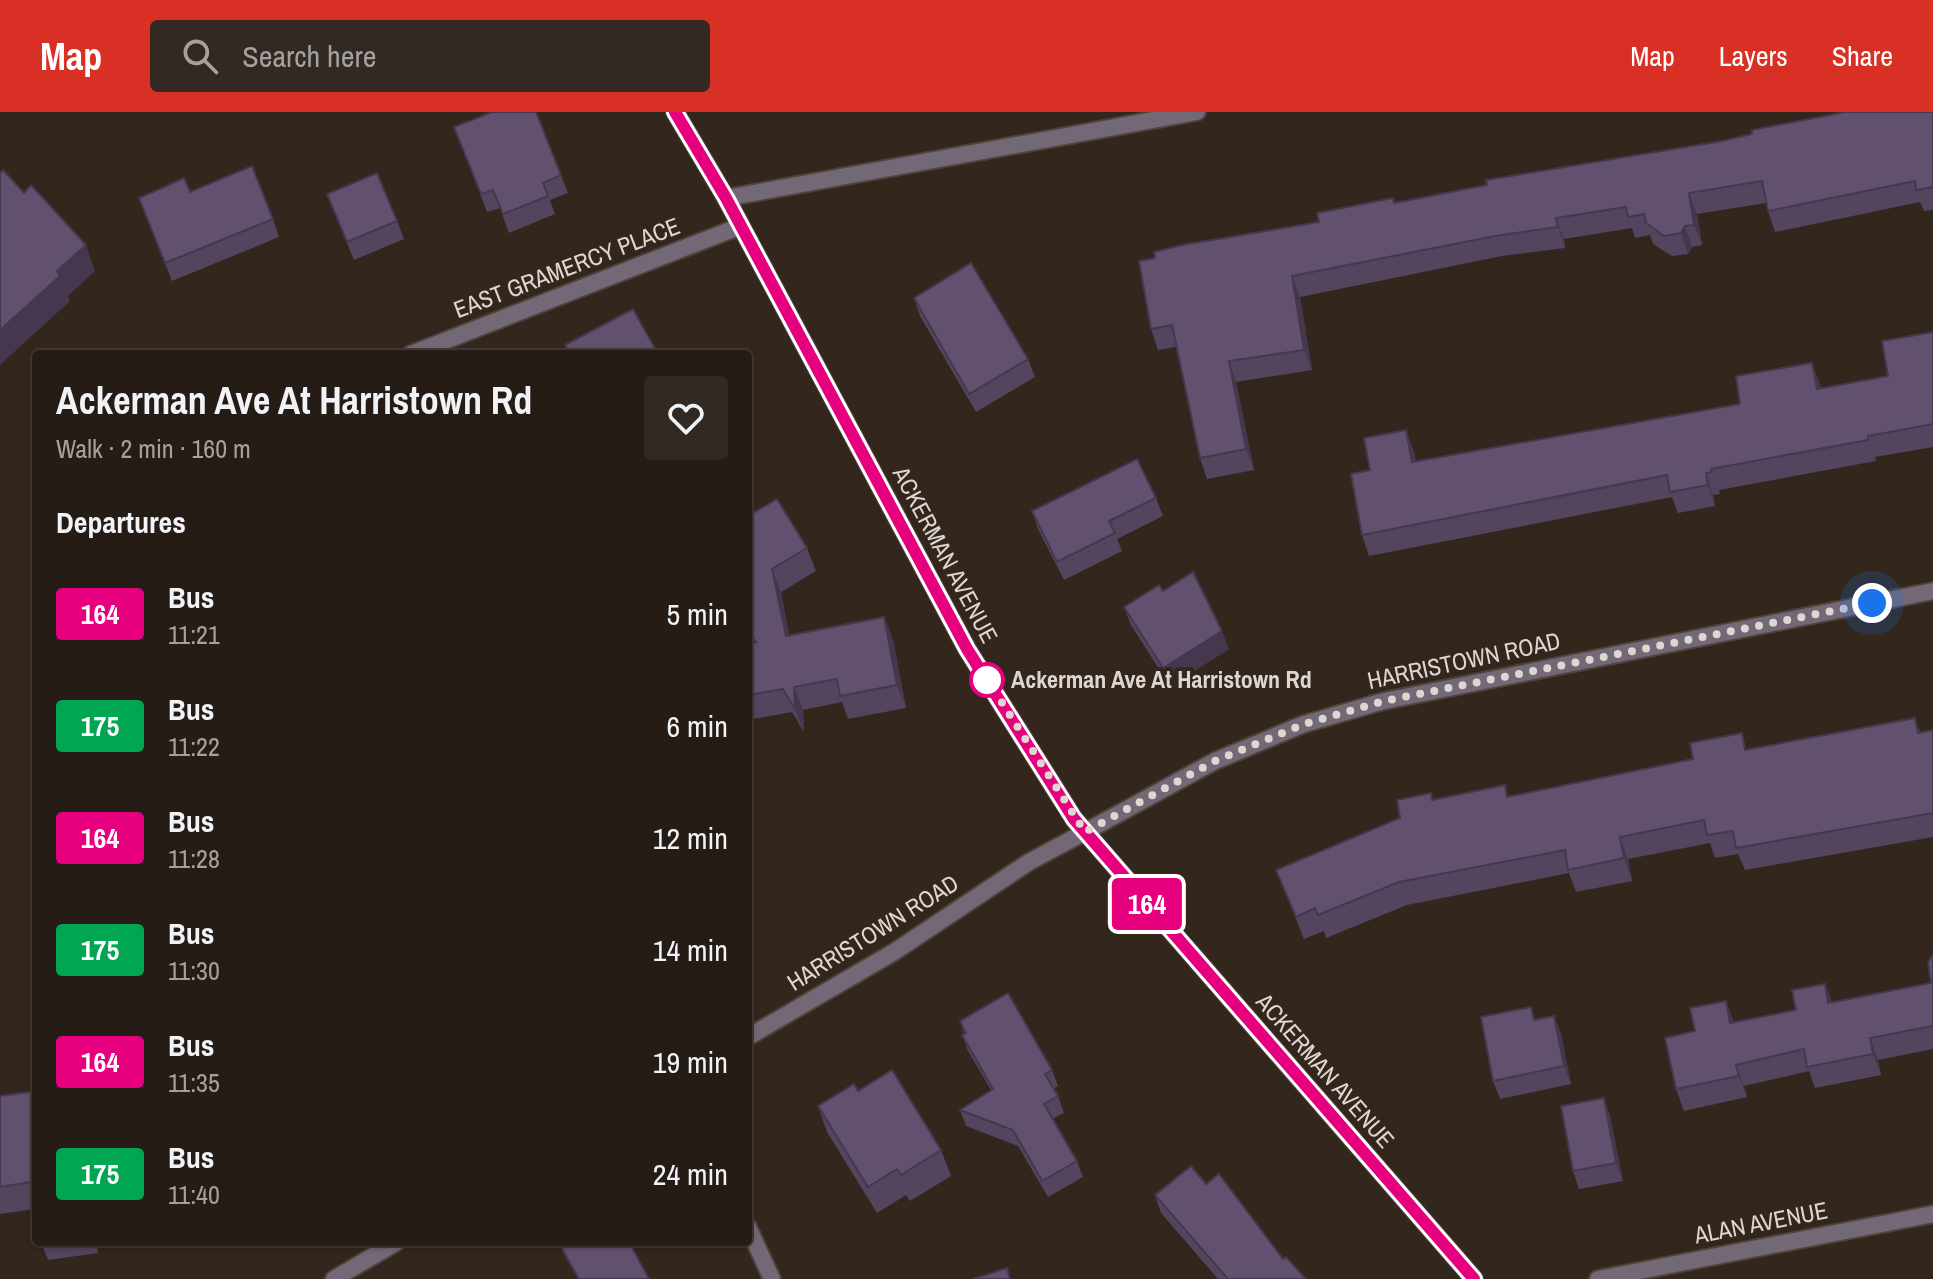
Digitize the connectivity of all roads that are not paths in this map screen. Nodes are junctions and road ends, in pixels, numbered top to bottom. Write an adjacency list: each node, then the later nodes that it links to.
1 (675, 112): 3 (street, ACKERMAN AVENUE)
2 (1197, 112): 3 (street)
3 (726, 198): 4 (street, ACKERMAN AVENUE)
4 (741, 226): 5 (street, EAST GRAMERCY PLACE); 7 (street, ACKERMAN AVENUE)
5 (421, 350)
6 (1933, 591): 7 (street, HARRISTOWN ROAD)
7 (1085, 832): 8 (street, HARRISTOWN ROAD); 14 (street, ACKERMAN AVENUE)
8 (752, 1035)
9 (1933, 1214): 15 (street, ALAN AVENUE)
10 (752, 1236): 13 (street)
11 (390, 1246): 12 (street)
12 (334, 1279)
13 (772, 1279)
14 (1474, 1279)
15 (1598, 1279)

